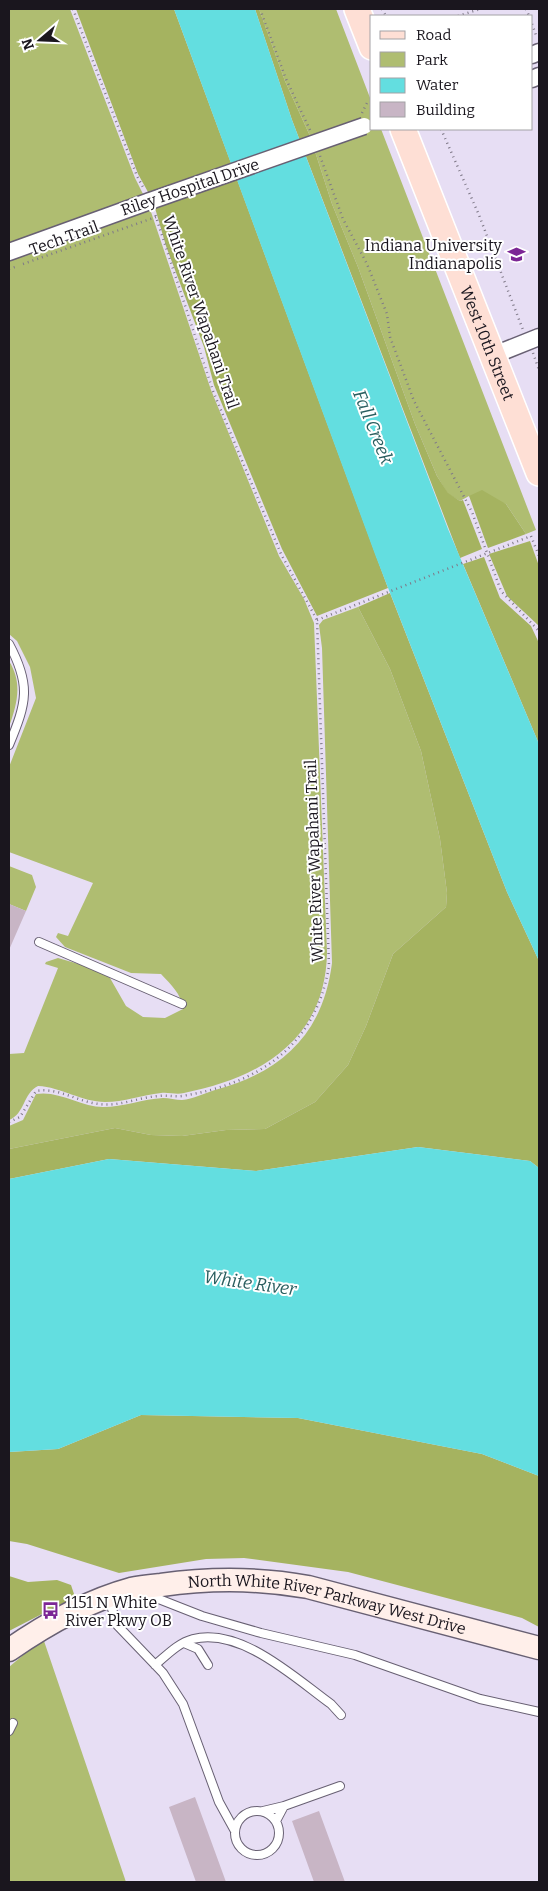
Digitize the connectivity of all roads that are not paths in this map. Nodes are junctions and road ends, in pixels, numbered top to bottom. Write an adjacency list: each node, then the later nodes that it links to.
1 (357, 9): 2 (main road)
2 (370, 42)
3 (368, 125): 5 (street, Riley Hospital Drive, bridge)
4 (403, 130): 7 (main road, West 10th Street)
5 (9, 252)
6 (539, 337): 7 (street)
7 (494, 355): 8 (main road, West 10th Street)
8 (539, 473)
9 (9, 644): 10 (lane)
10 (9, 745)
11 (39, 942): 12 (lane)
12 (182, 1004)
13 (132, 1589): 14 (main road, North White River Parkway West Drive); 16 (main road, North White River Parkway West Drive); 20 (lane)
14 (108, 1597): 17 (main road, North White River Parkway West Drive); 18 (lane)
15 (184, 1643): 18 (lane); 19 (lane); 21 (lane)
16 (539, 1648)
17 (9, 1650)
18 (155, 1665): 27 (lane)
19 (208, 1665)
20 (539, 1712)
21 (341, 1715)
22 (13, 1723): 23 (lane)
23 (9, 1731)
24 (340, 1786): 25 (lane)
25 (284, 1806): 26 (lane); 29 (lane)
26 (263, 1811): 28 (lane); 29 (lane)
27 (230, 1820): 28 (lane); 30 (lane)
28 (239, 1820): 30 (lane)
29 (276, 1821): 30 (lane)
30 (235, 1831)

